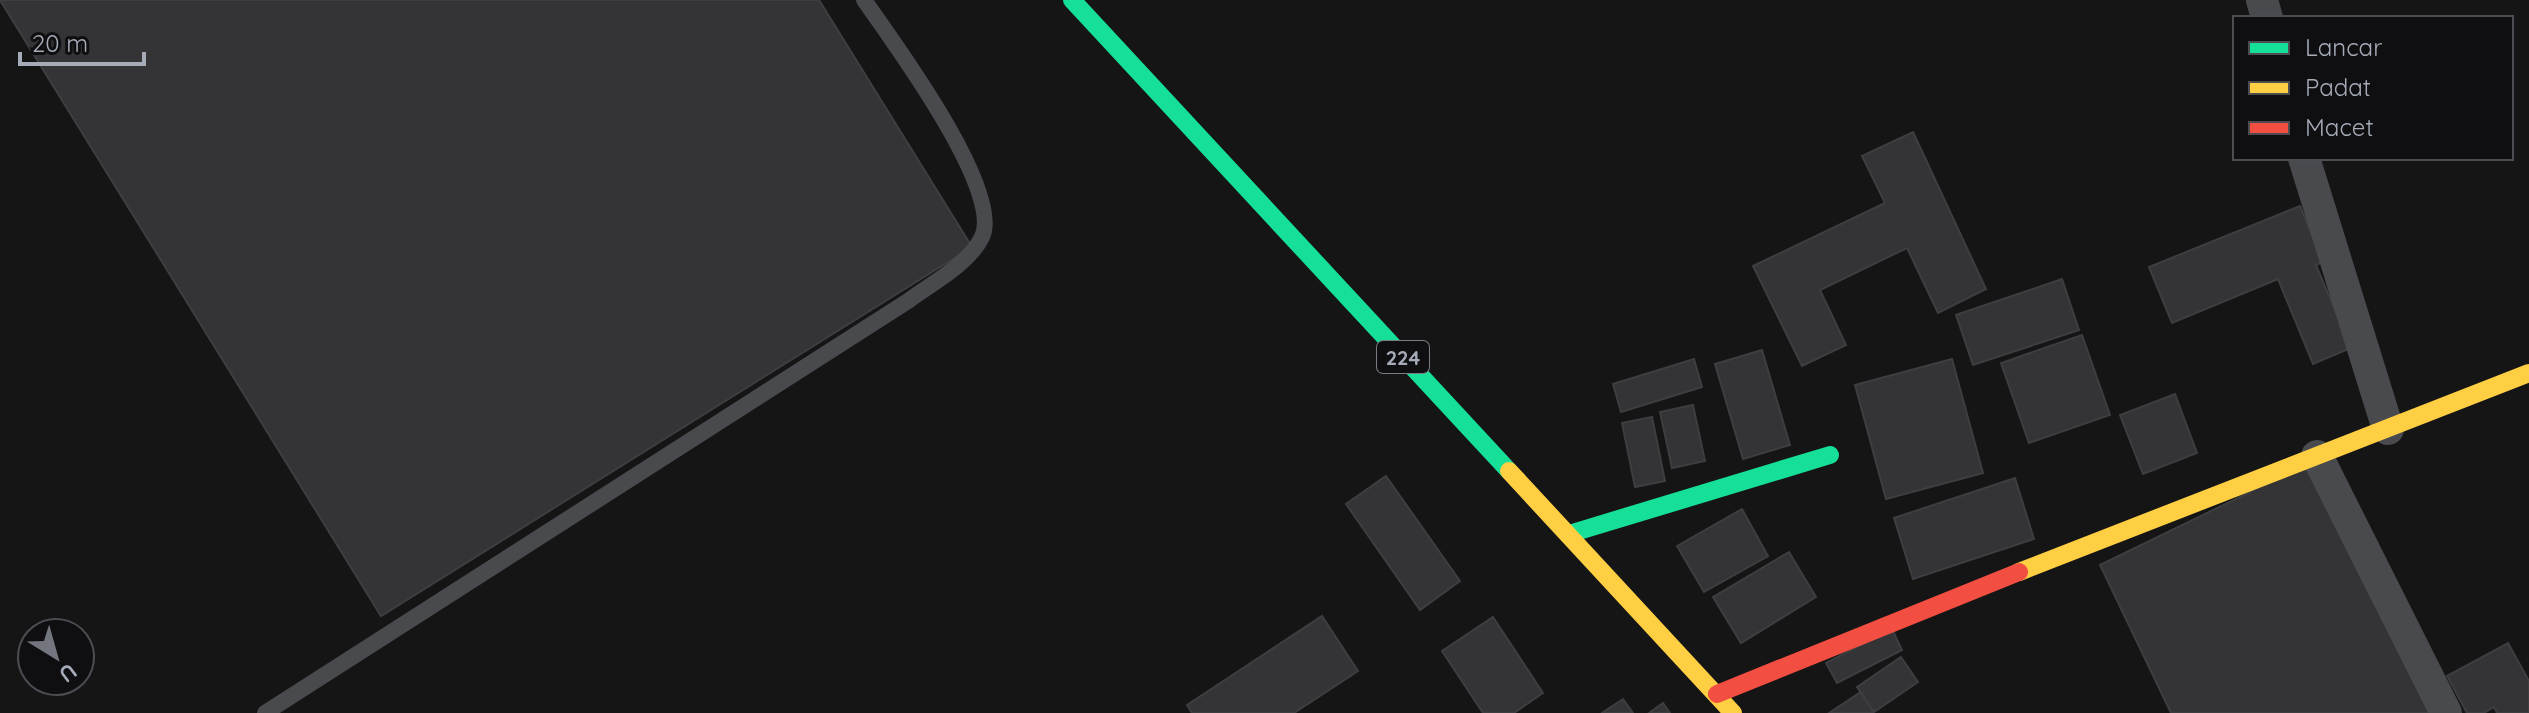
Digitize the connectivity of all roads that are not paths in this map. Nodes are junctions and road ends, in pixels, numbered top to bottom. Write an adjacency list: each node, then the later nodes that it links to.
1 (864, 0): 10 (lane)
2 (1072, 0): 8 (street, 224)
3 (2305, 160): 5 (street)
4 (2529, 373): 5 (street)
5 (2388, 429): 7 (street)
6 (1830, 455): 8 (street)
7 (2317, 456): 9 (street); 12 (street)
8 (1569, 534): 9 (street, 224)
9 (1717, 694): 11 (street, 224)
10 (265, 713)
11 (1733, 713)
12 (2446, 713)

